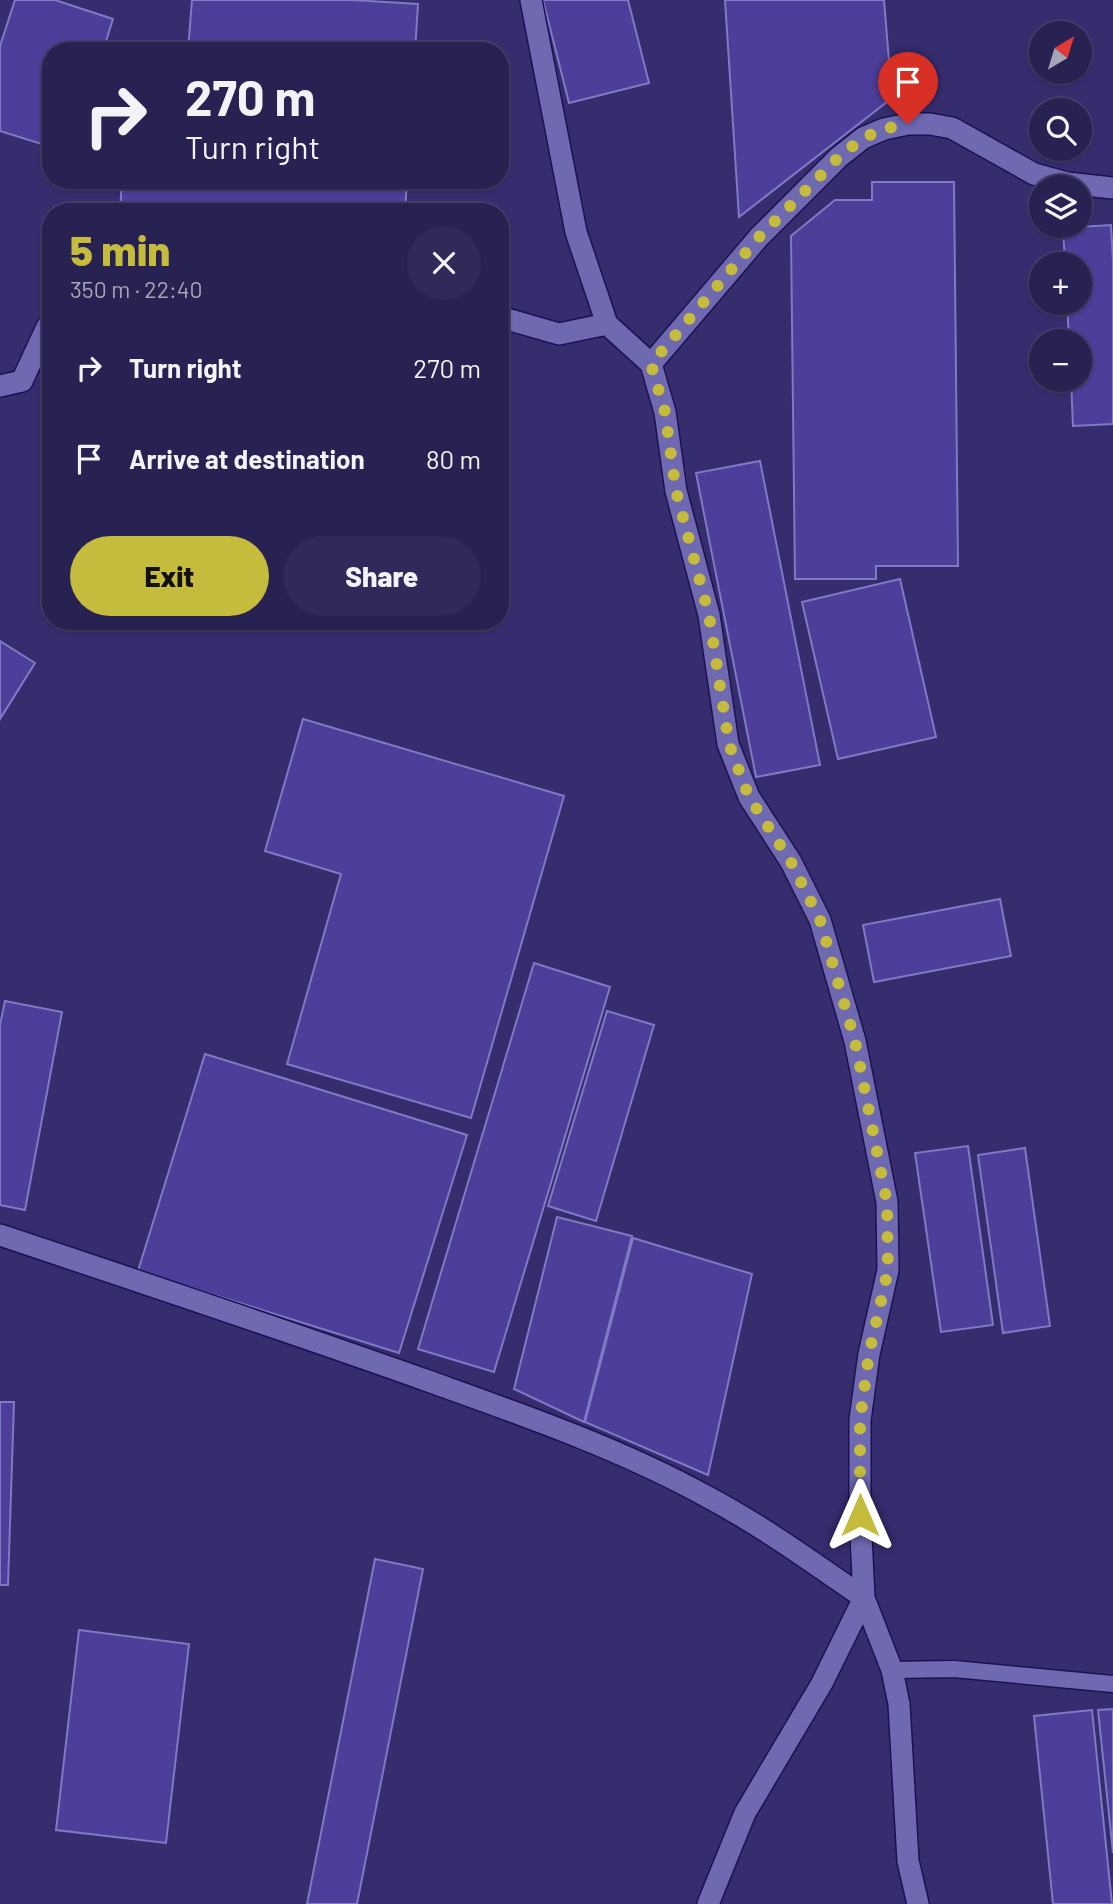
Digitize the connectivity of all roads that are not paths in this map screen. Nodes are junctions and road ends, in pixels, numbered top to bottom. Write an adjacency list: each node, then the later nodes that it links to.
1 (531, 0): 4 (street)
2 (1113, 188): 6 (street)
3 (509, 320): 4 (street)
4 (607, 324): 6 (street)
5 (42, 338): 7 (street)
6 (651, 364): 9 (street)
7 (0, 386)
8 (0, 1235): 9 (street)
9 (864, 1598): 10 (street); 12 (street)
10 (892, 1670): 11 (lane); 13 (street)
11 (1113, 1684)
12 (708, 1904)
13 (918, 1904)

